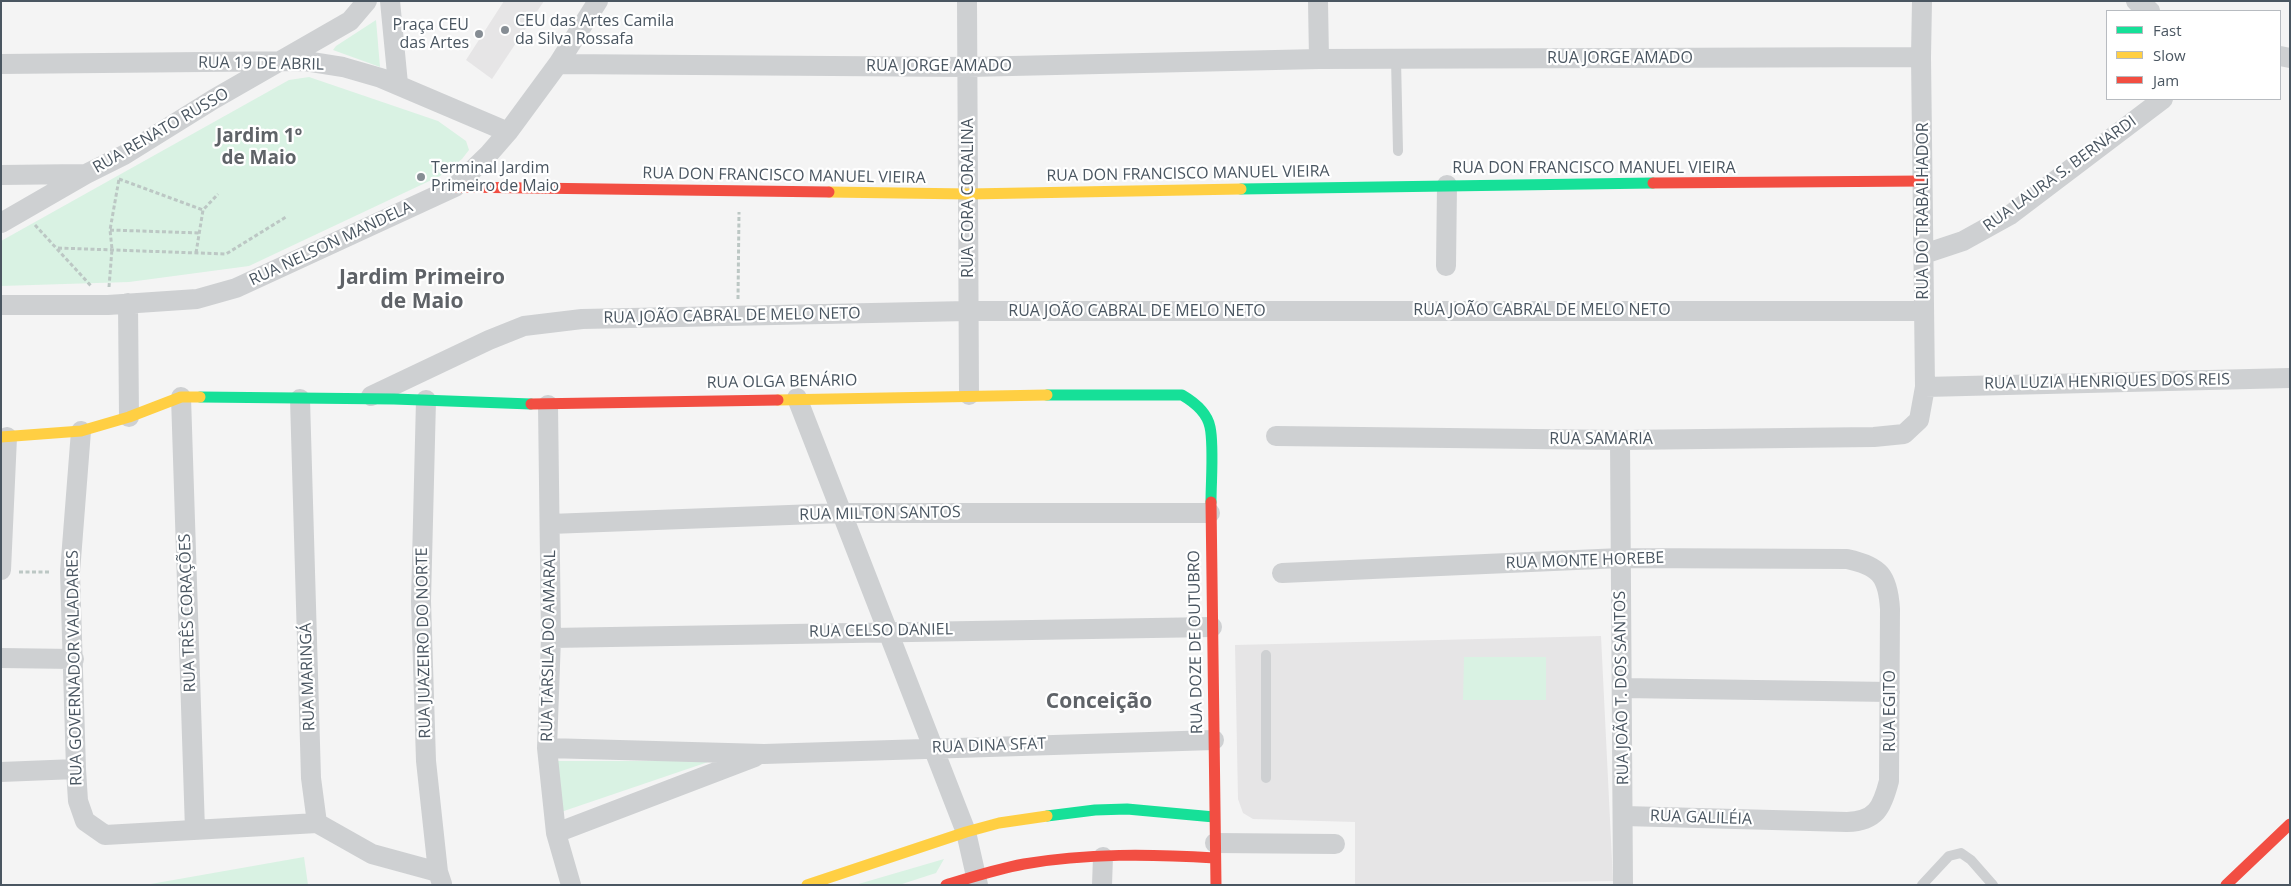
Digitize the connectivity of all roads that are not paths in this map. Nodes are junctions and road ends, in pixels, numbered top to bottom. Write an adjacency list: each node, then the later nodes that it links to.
1 (367, 1): 12 (street, RUA RENATO RUSSO)
2 (390, 1): 16 (street)
3 (598, 1): 14 (street, RUA NELSON MANDELA)
4 (967, 1): 15 (street, RUA CORA CORALINA)
5 (1318, 1): 10 (street)
6 (1922, 1): 9 (street, RUA DO TRABALHADOR)
7 (2136, 1): 8 (street)
8 (2149, 10)
9 (1921, 57): 11 (street, RUA JORGE AMADO); 22 (street, RUA DO TRABALHADOR)
10 (1319, 59): 11 (street, RUA JORGE AMADO); 15 (street, RUA JORGE AMADO)
11 (1396, 59): 19 (lane)
12 (278, 62): 13 (street, RUA 19 DE ABRIL); 16 (street, RUA 19 DE ABRIL); 20 (street, RUA RENATO RUSSO)
13 (1, 64)
14 (558, 64): 15 (street, RUA JORGE AMADO); 18 (street, RUA NELSON MANDELA)
15 (968, 67): 25 (street, RUA CORA CORALINA)
16 (398, 84): 18 (street, RUA 19 DE ABRIL)
17 (2163, 100): 27 (street, RUA LAURA S. BERNARDI)
18 (508, 132): 24 (street, RUA NELSON MANDELA)
19 (1398, 151)
20 (86, 174): 21 (street); 26 (street, RUA RENATO RUSSO)
21 (1, 175)
22 (1923, 181): 23 (street, RUA DON FRANCISCO MANUEL VIEIRA); 27 (street, RUA DO TRABALHADOR)
23 (1447, 185): 25 (street, RUA DON FRANCISCO MANUEL VIEIRA); 28 (street)
24 (454, 187): 25 (street, RUA DON FRANCISCO MANUEL VIEIRA); 29 (street, RUA NELSON MANDELA)
25 (969, 194): 32 (street, RUA CORA CORALINA)
26 (1, 223)
27 (1924, 254): 31 (street, RUA DO TRABALHADOR)
28 (1446, 266)
29 (128, 303): 30 (street, RUA NELSON MANDELA); 43 (street)
30 (1, 305)
31 (1923, 310): 32 (street, RUA JOÃO CABRAL DE MELO NETO); 34 (street, RUA DO TRABALHADOR)
32 (968, 312): 35 (street, RUA CORA CORALINA); 37 (street, RUA JOÃO CABRAL DE MELO NETO)
33 (2290, 378): 34 (street, RUA LUZIA HENRIQUES DOS REIS)
34 (1925, 387): 44 (street, RUA DO TRABALHADOR)
35 (968, 395): 38 (street, RUA OLGA BENÁRIO); 41 (street, RUA OLGA BENÁRIO)
36 (181, 397): 39 (street, RUA OLGA BENÁRIO); 43 (street); 76 (street, RUA TRÊS CORAÇÕES)
37 (367, 398): 39 (street, RUA OLGA BENÁRIO); 40 (street, RUA OLGA BENÁRIO)
38 (797, 398): 42 (street, RUA OLGA BENÁRIO); 49 (street)
39 (300, 399): 74 (street, RUA MARINGÁ)
40 (426, 400): 42 (street, RUA OLGA BENÁRIO); 82 (street, RUA JUAZEIRO DO NORTE)
41 (1196, 403): 50 (street, RUA DOZE DE OUTUBRO)
42 (548, 406): 51 (street, RUA TARSILA DO AMARAL)
43 (129, 417): 45 (street)
44 (1919, 420): 48 (street, RUA SAMARIA)
45 (81, 431): 47 (street); 61 (street, RUA GOVERNADOR VALADARES)
46 (1276, 436): 48 (street, RUA SAMARIA)
47 (4, 437): 53 (street)
48 (1620, 440): 52 (street, RUA JOÃO T. DOS SANTOS)
49 (842, 513): 50 (street, RUA MILTON SANTOS); 51 (street, RUA MILTON SANTOS); 57 (street)
50 (1210, 513): 56 (street, RUA DOZE DE OUTUBRO)
51 (550, 524): 58 (street, RUA TARSILA DO AMARAL)
52 (1621, 558): 54 (street, RUA MONTE HOREBE); 55 (street, RUA MONTE HOREBE); 62 (street, RUA JOÃO T. DOS SANTOS)
53 (6, 571)
54 (1282, 573)
55 (1883, 576): 63 (street, RUA EGITO)
56 (1212, 627): 57 (street, RUA CELSO DANIEL); 64 (street, RUA DOZE DE OUTUBRO)
57 (889, 631): 58 (street, RUA CELSO DANIEL); 65 (street)
58 (550, 638): 66 (street, RUA TARSILA DO AMARAL)
59 (1266, 654): 70 (lane)
60 (1, 658): 61 (street)
61 (74, 659): 68 (street, RUA GOVERNADOR VALADARES)
62 (1623, 688): 63 (street); 71 (street, RUA JOÃO T. DOS SANTOS)
63 (1890, 692): 73 (street, RUA EGITO)
64 (1214, 740): 65 (street, RUA DINA SFAT); 72 (street, RUA DOZE DE OUTUBRO)
65 (933, 747): 67 (street, RUA DINA SFAT); 77 (street)
66 (547, 748): 67 (street, RUA DINA SFAT); 78 (street, RUA TARSILA DO AMARAL)
67 (764, 754): 78 (street, RUA DINA SFAT)
68 (76, 769): 69 (street); 76 (street, RUA GOVERNADOR VALADARES)
69 (1, 772)
70 (1266, 778)
71 (1624, 816): 73 (street, RUA GALILÉIA); 89 (street)
72 (1214, 817): 77 (street); 80 (street, RUA DOZE DE OUTUBRO)
73 (1847, 822)
74 (317, 823): 76 (street); 82 (street)
75 (2290, 824): 92 (street)
76 (195, 830)
77 (966, 832): 83 (street); 85 (street)
78 (556, 833): 84 (street, RUA TARSILA DO AMARAL)
79 (1335, 844): 80 (street)
80 (1215, 851): 81 (street); 88 (street, RUA DOZE DE OUTUBRO)
81 (1102, 857): 83 (street); 87 (street)
82 (440, 878)
83 (977, 880): 86 (street)
84 (571, 885)
85 (807, 885)
86 (946, 885)
87 (1102, 885)
88 (1216, 885)
89 (1623, 885)
90 (1922, 885): 91 (lane)
91 (1994, 885)
92 (2226, 885)

